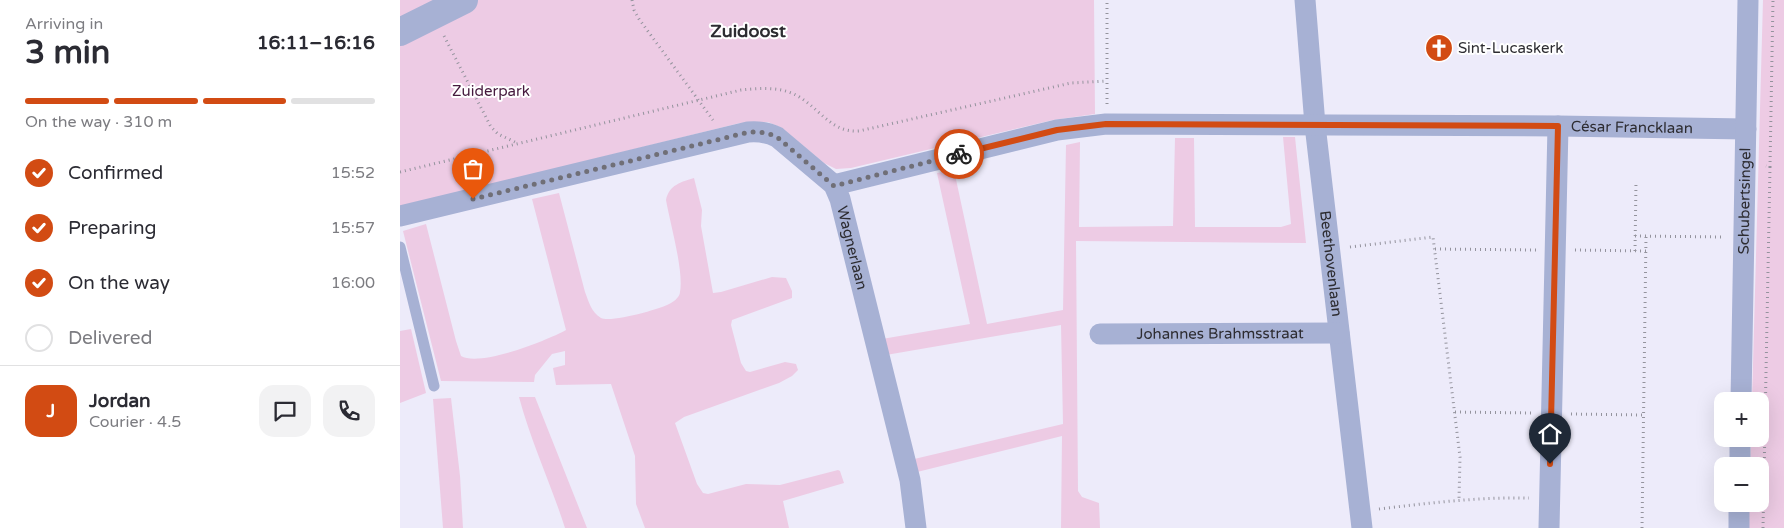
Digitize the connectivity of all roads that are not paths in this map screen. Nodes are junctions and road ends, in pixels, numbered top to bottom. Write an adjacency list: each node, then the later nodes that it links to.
1 (464, 0): 4 (street)
2 (1305, 0): 5 (street, Beethovenlaan)
3 (1748, 0): 7 (street, Schubertsingel)
4 (400, 32)
5 (1315, 125): 6 (street, César Francklaan); 8 (street, César Francklaan); 11 (street, Beethovenlaan)
6 (1558, 126): 7 (street, César Francklaan); 18 (street)
7 (1746, 129): 14 (street, Schubertsingel)
8 (834, 186): 9 (street, Wagnerlaan); 17 (street, Wagnerlaan)
9 (400, 216)
10 (400, 247): 13 (lane)
11 (1339, 333): 12 (street, Johannes Brahmsstraat); 16 (street, Beethovenlaan)
12 (1100, 334)
13 (434, 386)
14 (1741, 392)
15 (1739, 512): 19 (street)
16 (1361, 520)
17 (916, 528)
18 (1549, 528)
19 (1738, 528)

